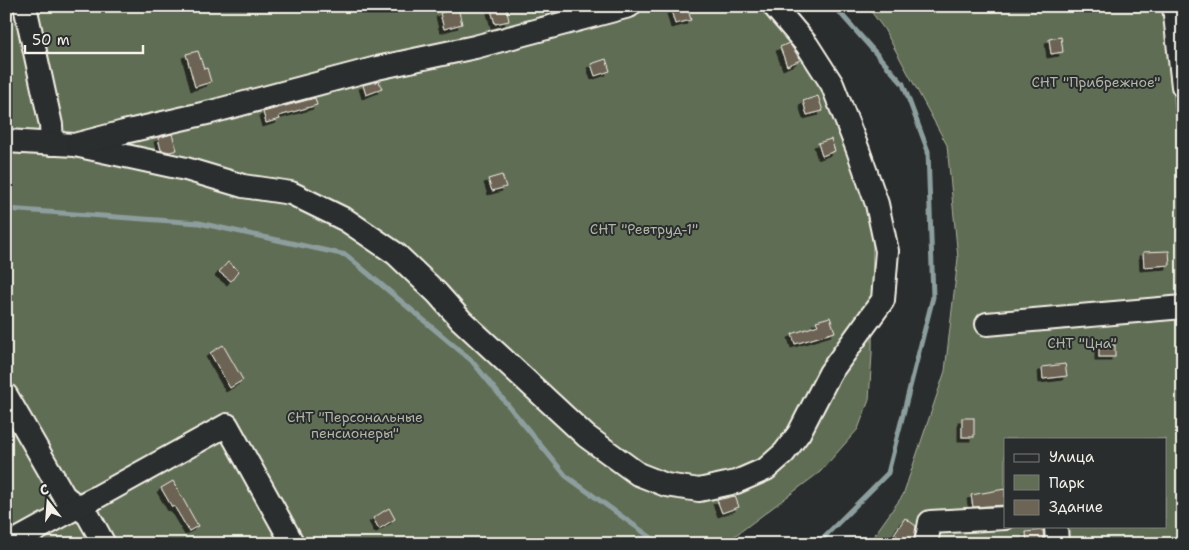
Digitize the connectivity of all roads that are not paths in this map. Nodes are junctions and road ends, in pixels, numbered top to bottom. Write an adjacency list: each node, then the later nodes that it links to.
1 (25, 6): 7 (street)
2 (629, 6): 8 (street)
3 (774, 6): 8 (street)
4 (1174, 6): 5 (street)
5 (1183, 86)
6 (6, 141): 7 (street)
7 (52, 144): 8 (street)
8 (75, 145)
9 (1183, 307): 10 (street)
10 (987, 324)
11 (6, 395): 12 (street)
12 (76, 507): 15 (street); 16 (street); 17 (street)
13 (1004, 518): 18 (street)
14 (1056, 528): 19 (street)
15 (10, 544)
16 (104, 544)
17 (293, 544)
18 (926, 544)
19 (1057, 544)

